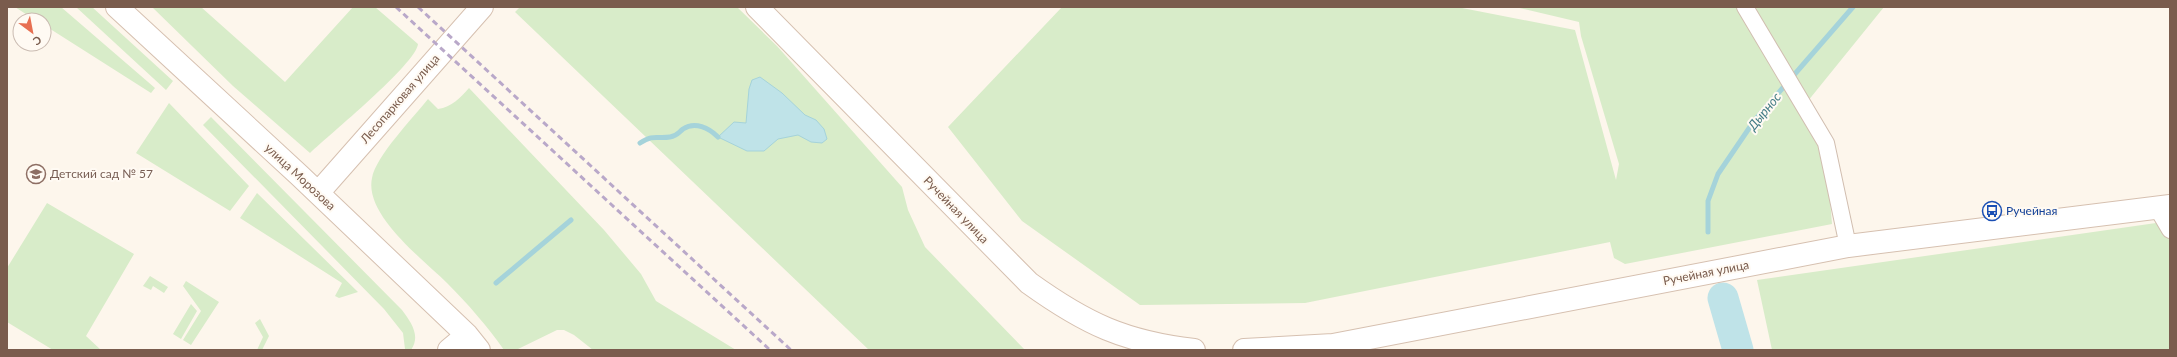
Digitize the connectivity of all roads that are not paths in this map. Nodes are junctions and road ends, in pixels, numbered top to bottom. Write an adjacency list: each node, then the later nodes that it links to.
1 (117, 7): 5 (street, улица Морозова)
2 (482, 7): 5 (street, Лесопарковая улица)
3 (757, 7): 11 (street, Ручейная улица)
4 (1745, 7): 8 (street)
5 (318, 193): 9 (street, улица Морозова)
6 (2164, 207): 7 (street); 8 (street, Ручейная улица)
7 (2170, 230)
8 (1848, 246): 12 (street, Ручейная улица)
9 (473, 343): 10 (street)
10 (449, 350)
11 (1194, 350)
12 (1244, 350)

